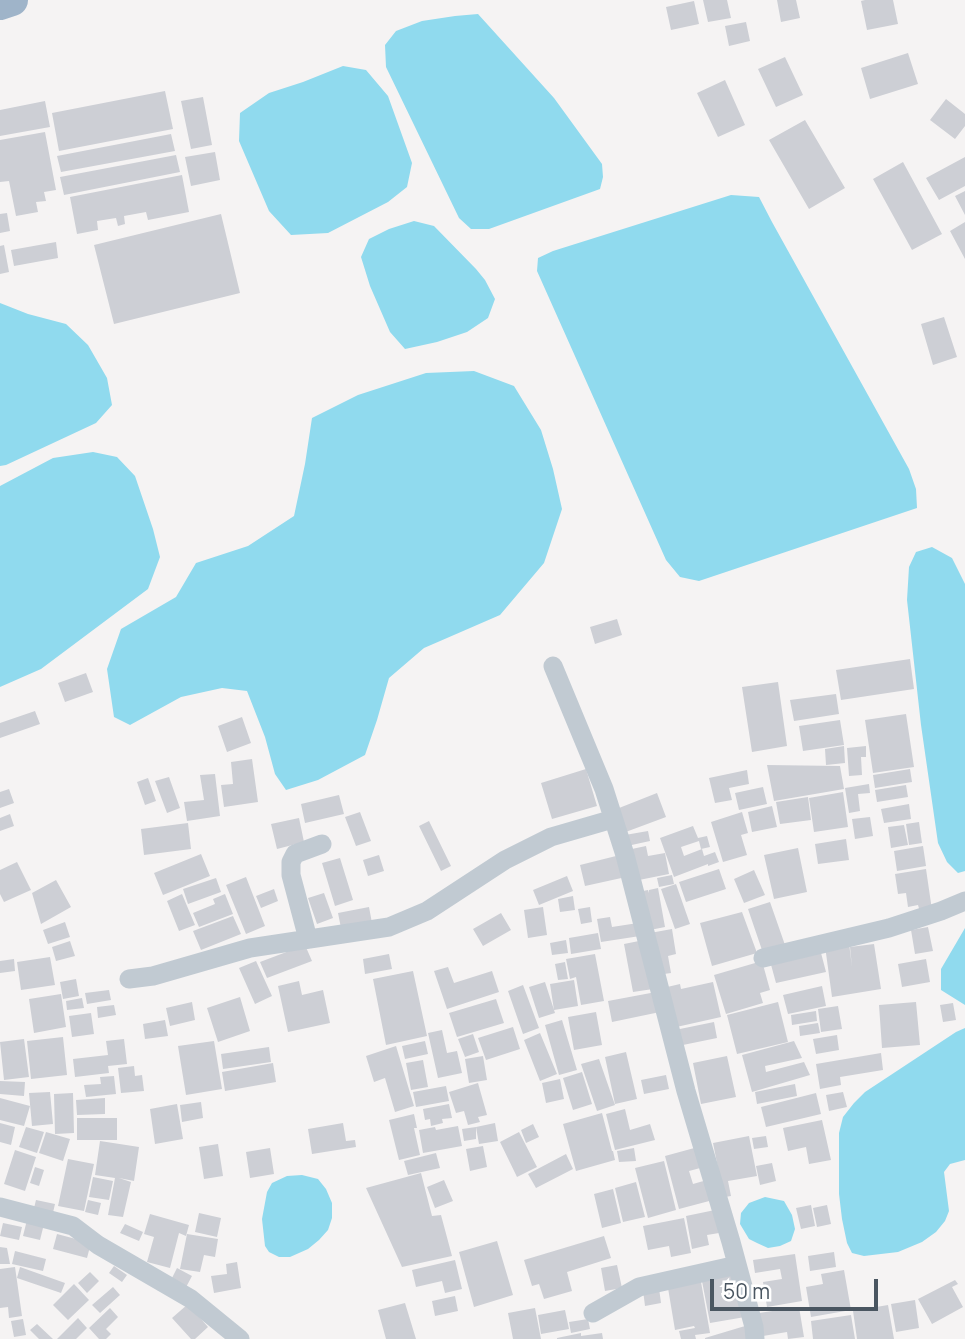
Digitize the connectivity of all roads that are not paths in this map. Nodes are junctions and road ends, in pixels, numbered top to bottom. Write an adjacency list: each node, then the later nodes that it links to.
1 (12, 0): 2 (highway)
2 (0, 5)
3 (553, 666): 4 (street)
4 (613, 819): 7 (street); 11 (street)
5 (322, 844): 7 (street)
6 (965, 901): 8 (street)
7 (308, 939): 9 (street)
8 (763, 958)
9 (129, 979)
10 (0, 1207): 13 (street)
11 (737, 1265): 12 (street); 14 (street)
12 (593, 1313)
13 (240, 1339)
14 (755, 1339)

